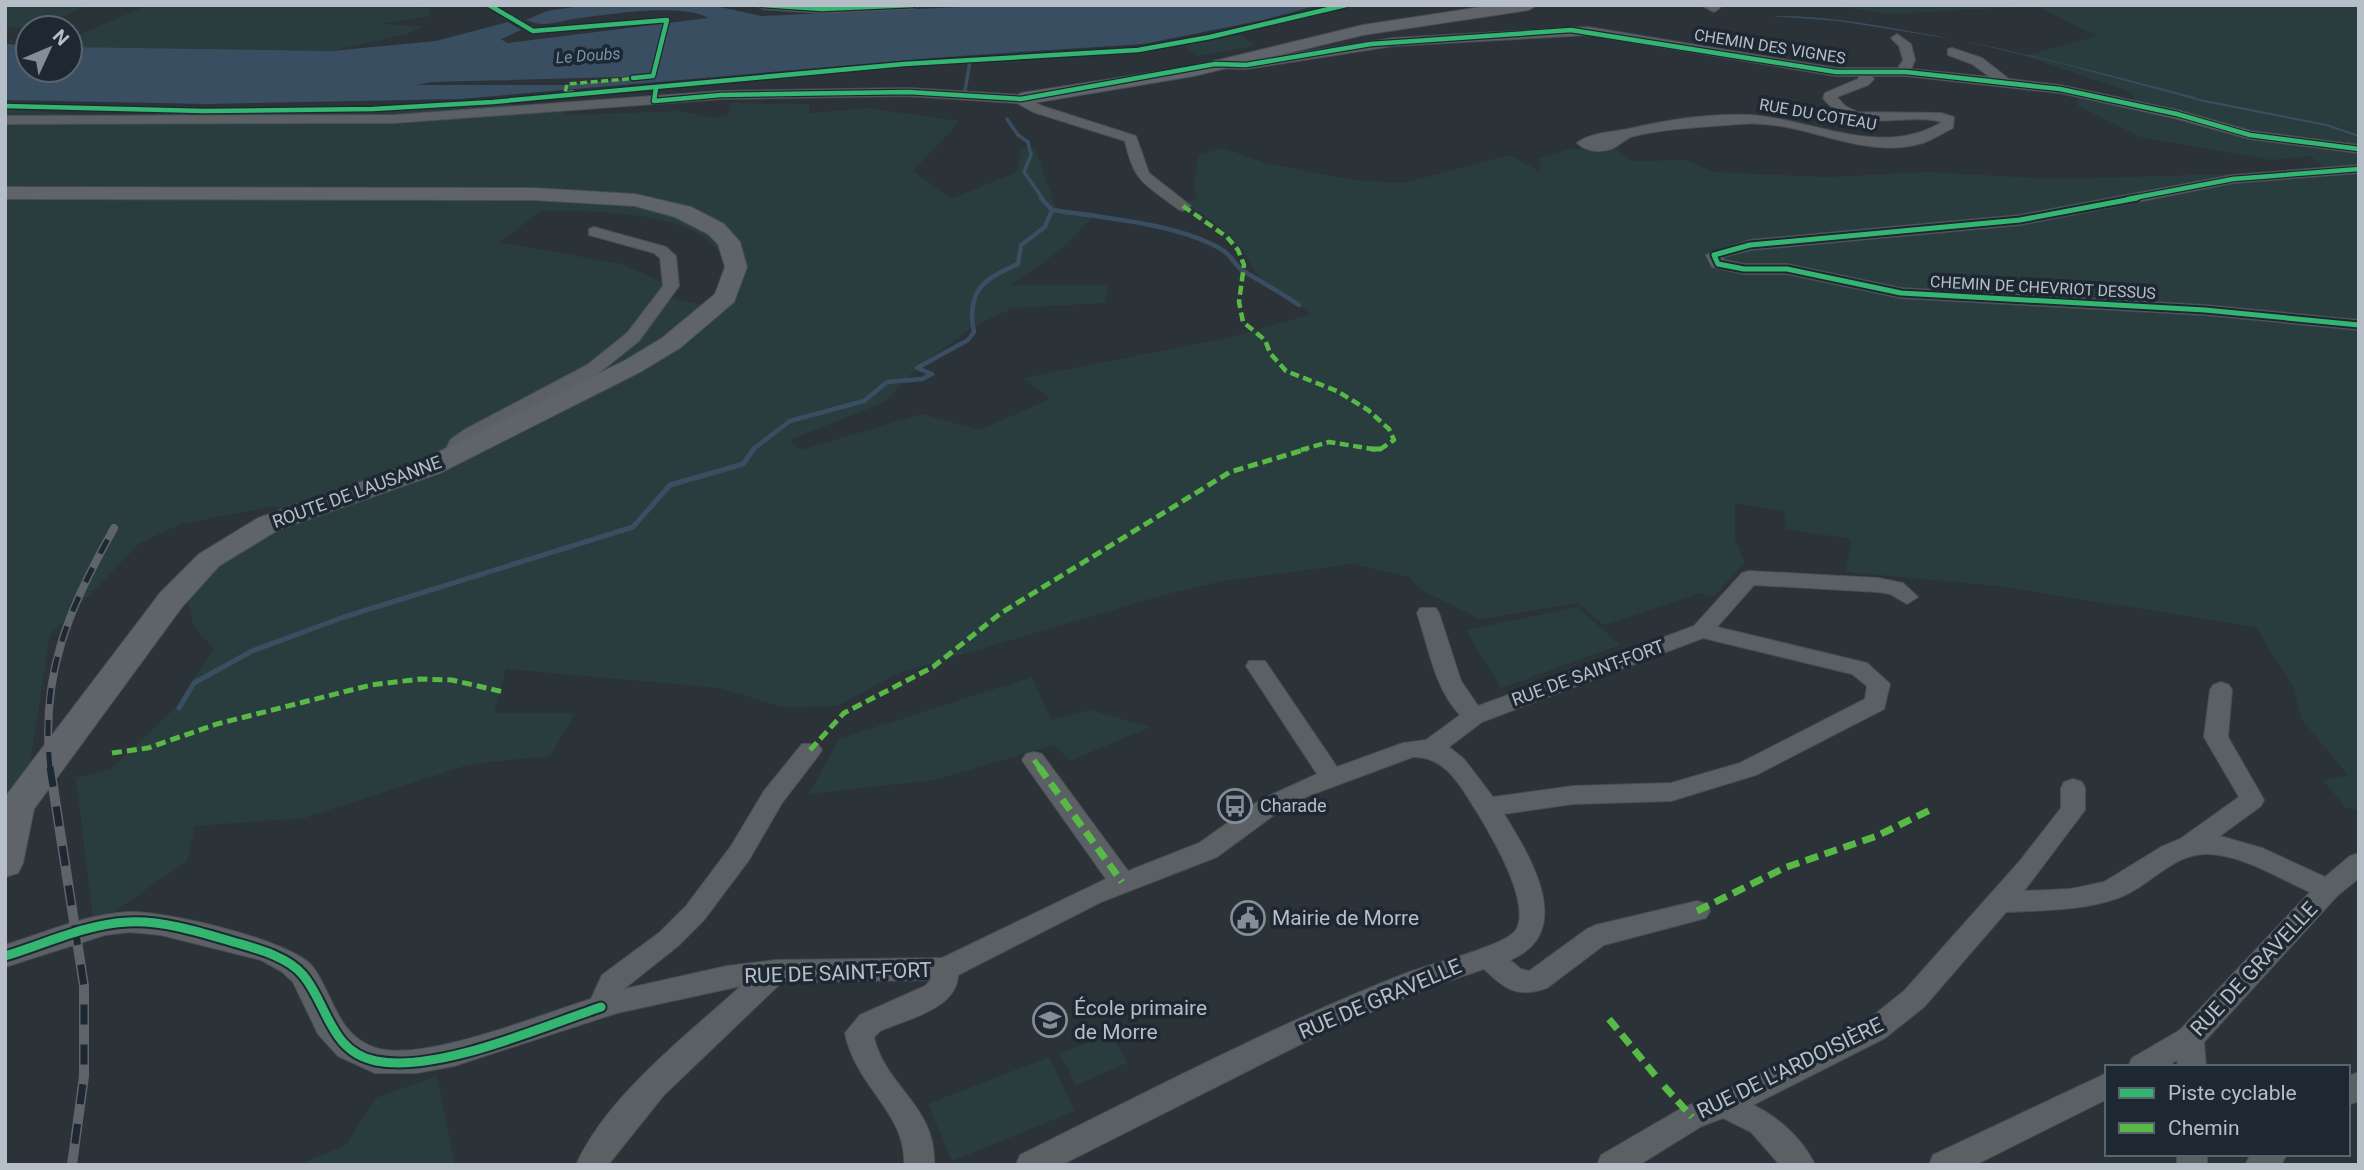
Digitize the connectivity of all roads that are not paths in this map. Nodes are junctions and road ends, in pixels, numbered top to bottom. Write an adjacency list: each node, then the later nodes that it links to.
1 (763, 5): 2 (street)
2 (913, 5)
3 (1529, 5): 6 (main road)
4 (1897, 38): 7 (street)
5 (1952, 52): 9 (street)
6 (1215, 64): 8 (street, CHEMIN DES VIGNES); 10 (main road)
7 (1906, 72): 8 (street, CHEMIN DES VIGNES); 9 (street, CHEMIN DES VIGNES)
8 (1864, 73): 12 (street, RUE DU COTEAU)
9 (2005, 83): 13 (street, CHEMIN DES VIGNES)
10 (1021, 99): 11 (street); 16 (street)
11 (5, 120)
12 (1623, 134)
13 (2359, 149)
14 (2359, 169): 18 (street, CHEMIN DE CHEVRIOT DESSUS)
15 (5, 193): 19 (main road, ROUTE DE LAUSANNE)
16 (1183, 206)
17 (594, 232): 19 (street)
18 (2359, 325)
19 (452, 457): 32 (main road, ROUTE DE LAUSANNE)
20 (1907, 597): 22 (street)
21 (1428, 613): 25 (street)
22 (1702, 631): 25 (street, RUE DE SAINT-FORT); 31 (street)
23 (1257, 666): 29 (street)
24 (2221, 690): 33 (street)
25 (1475, 716): 26 (street, RUE DE SAINT-FORT)
26 (1431, 748): 29 (street, RUE DE SAINT-FORT); 31 (street, RUE DE GRAVELLE)
27 (810, 750): 44 (street)
28 (1034, 760): 36 (street)
29 (1331, 777): 36 (street, RUE DE SAINT-FORT)
30 (2073, 788): 38 (street, RUE DE L'ARDOISIÈRE)
31 (1488, 807): 41 (street, RUE DE GRAVELLE)
32 (11, 816): 34 (main road)
33 (2189, 846): 37 (street); 38 (street)
34 (5, 863)
35 (2359, 863): 37 (street, RUE DE GRAVELLE)
36 (1122, 882): 42 (street, RUE DE SAINT-FORT)
37 (2328, 889): 45 (street, RUE DE GRAVELLE)
38 (2000, 902): 49 (street, RUE DE L'ARDOISIÈRE)
39 (1697, 911): 41 (street)
40 (5, 956): 44 (street, RUE DE SAINT-FORT)
41 (1488, 956): 52 (street, RUE DE GRAVELLE)
42 (945, 970): 43 (street, RUE DE SAINT-FORT); 51 (street, RUE DE SAINT-FORT)
43 (776, 971): 44 (street, RUE DE SAINT-FORT); 50 (street)
44 (601, 1007)
45 (2190, 1038): 46 (street, RUE DE GRAVELLE); 47 (street)
46 (2145, 1065)
47 (2192, 1065)
48 (2105, 1086): 55 (street)
49 (1724, 1105): 53 (street, RUE DE L'ARDOISIÈRE); 54 (street)
50 (591, 1165)
51 (919, 1165)
52 (1031, 1165)
53 (1612, 1165)
54 (1800, 1165)
55 (1944, 1165)

